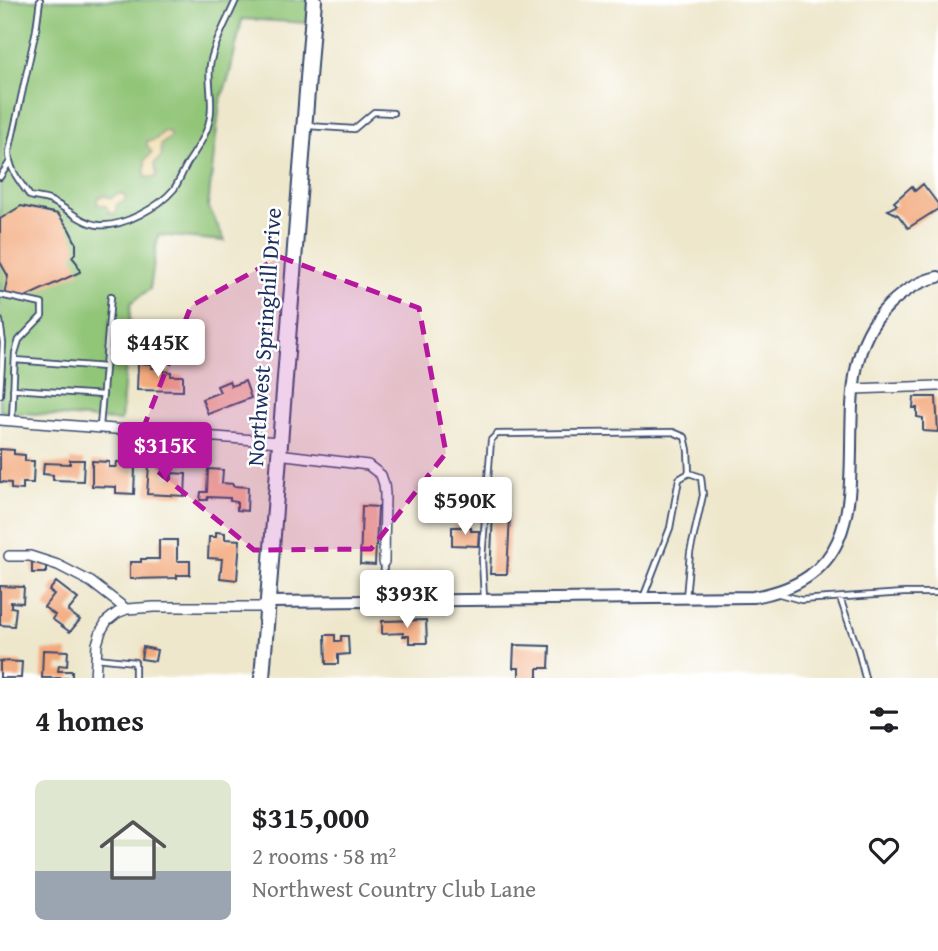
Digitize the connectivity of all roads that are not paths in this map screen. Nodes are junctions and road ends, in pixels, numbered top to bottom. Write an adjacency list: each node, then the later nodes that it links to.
1 (38, 0): 6 (lane)
2 (236, 0): 6 (lane)
3 (314, 0): 5 (main road, Northwest Springhill Drive)
4 (393, 113): 5 (lane)
5 (304, 126): 24 (main road, Northwest Springhill Drive)
6 (9, 162): 7 (lane)
7 (0, 177)
8 (938, 276): 18 (street)
9 (0, 295): 13 (lane)
10 (111, 296): 14 (lane)
11 (0, 321): 12 (lane)
12 (1, 355): 15 (lane)
13 (15, 360): 14 (lane); 17 (lane)
14 (105, 367): 20 (lane)
15 (1, 384): 19 (lane)
16 (938, 386): 18 (street)
17 (13, 388): 20 (lane); 22 (lane)
18 (853, 389): 28 (street)
19 (0, 395)
20 (103, 395): 23 (lane)
21 (0, 420): 22 (street)
22 (15, 421): 23 (street)
23 (100, 428): 24 (street)
24 (279, 448): 27 (street); 35 (main road, Northwest Springhill Drive)
25 (689, 473): 30 (lane); 32 (lane); 33 (lane)
26 (9, 556): 36 (street)
27 (384, 562): 34 (lane)
28 (776, 593): 30 (street); 31 (lane)
29 (938, 595): 31 (lane)
30 (686, 598): 32 (street)
31 (840, 598): 41 (lane)
32 (643, 599): 33 (street)
33 (484, 600): 34 (street)
34 (383, 601): 35 (street)
35 (267, 604): 36 (street); 40 (main road, Northwest Springhill Drive)
36 (125, 610): 37 (street)
37 (96, 658): 38 (street); 39 (lane)
38 (95, 678)
39 (135, 678)
40 (262, 678)
41 (865, 678)

